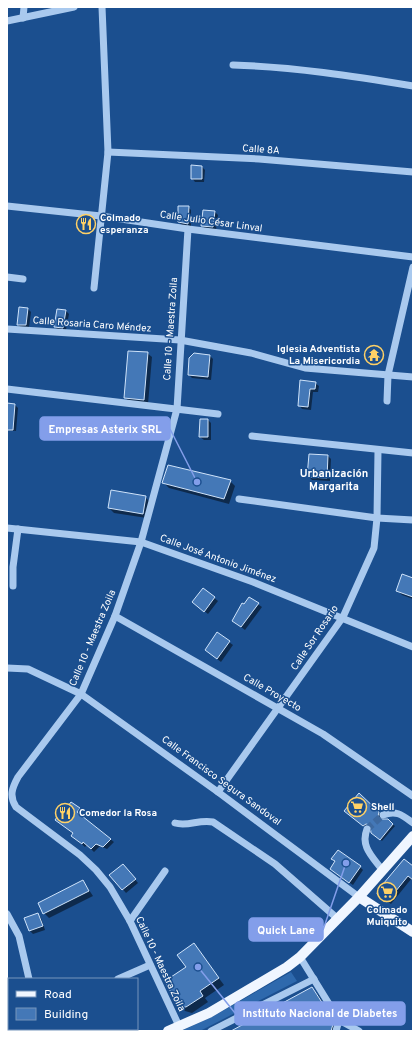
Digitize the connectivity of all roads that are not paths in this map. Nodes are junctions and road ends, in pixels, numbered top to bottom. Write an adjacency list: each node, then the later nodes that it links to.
1 (24, 7): 4 (street)
2 (74, 7): 4 (street)
3 (102, 7): 8 (street)
4 (23, 18): 5 (street)
5 (7, 21)
6 (233, 65): 7 (street)
7 (413, 86)
8 (108, 152): 9 (street, Calle 8A); 11 (street)
9 (413, 172)
10 (7, 206): 11 (street, Calle Julio César Linval)
11 (101, 216): 12 (street, Calle Julio César Linval); 17 (street)
12 (188, 229): 13 (street, Calle Julio César Linval); 19 (street, Calle 10 - Maestra Zoila)
13 (413, 257)
14 (413, 267): 20 (street)
15 (7, 277): 16 (street)
16 (23, 279)
17 (94, 288)
18 (7, 330): 19 (street, Calle Rosaria Caro Méndez)
19 (180, 340): 20 (street, Calle Rosaria Caro Méndez); 24 (street, Calle 10 - Maestra Zoila)
20 (388, 375): 21 (street, Calle Rosaria Caro Méndez); 23 (street)
21 (413, 377)
22 (7, 389): 24 (street)
23 (387, 402)
24 (176, 409): 25 (street); 34 (street, Calle 10 - Maestra Zoila)
25 (218, 414)
26 (252, 436): 27 (street)
27 (378, 450): 28 (street); 30 (street, Calle Sor Rosario)
28 (413, 453)
29 (238, 500): 30 (street)
30 (377, 518): 31 (street); 37 (street, Calle Sor Rosario)
31 (413, 520)
32 (7, 528): 33 (street, Calle José Antonio Jiménez)
33 (18, 529): 34 (street, Calle José Antonio Jiménez); 35 (street)
34 (141, 542): 36 (street, Calle 10 - Maestra Zoila); 37 (street, Calle José Antonio Jiménez)
35 (13, 586)
36 (115, 616): 40 (street, Calle 10 - Maestra Zoila); 41 (street, Calle Proyecto)
37 (343, 617): 38 (street, Calle José Antonio Jiménez); 41 (street, Calle Sor Rosario)
38 (413, 647)
39 (7, 668): 40 (street, Calle Francisco Segura Sandoval)
40 (81, 694): 42 (street, Calle Francisco Segura Sandoval); 54 (street, Calle 10 - Maestra Zoila)
41 (279, 708): 42 (street, Calle Sor Rosario); 43 (street, Calle Proyecto)
42 (218, 792): 51 (street, Calle Francisco Segura Sandoval)
43 (413, 796)
44 (383, 815): 46 (street)
45 (175, 823): 53 (street)
46 (413, 823)
47 (368, 829): 50 (street)
48 (413, 836): 50 (main road)
49 (165, 871): 54 (street)
50 (382, 871): 51 (main road)
51 (359, 897): 53 (main road); 55 (main road, Calle Francisco Segura Sandoval)
52 (7, 914): 58 (street)
53 (338, 919): 56 (main road)
54 (130, 921): 57 (street, Calle 10 - Maestra Zoila)
55 (413, 932)
56 (300, 957): 60 (street); 62 (main road)
57 (150, 965): 59 (street); 62 (street, Calle 10 - Maestra Zoila)
58 (28, 978)
59 (120, 978)
60 (314, 979): 61 (street); 64 (street)
61 (339, 1020): 65 (street); 66 (street)
62 (179, 1026): 63 (main road)
63 (168, 1031)
64 (211, 1031)
65 (336, 1031)
66 (359, 1031)

